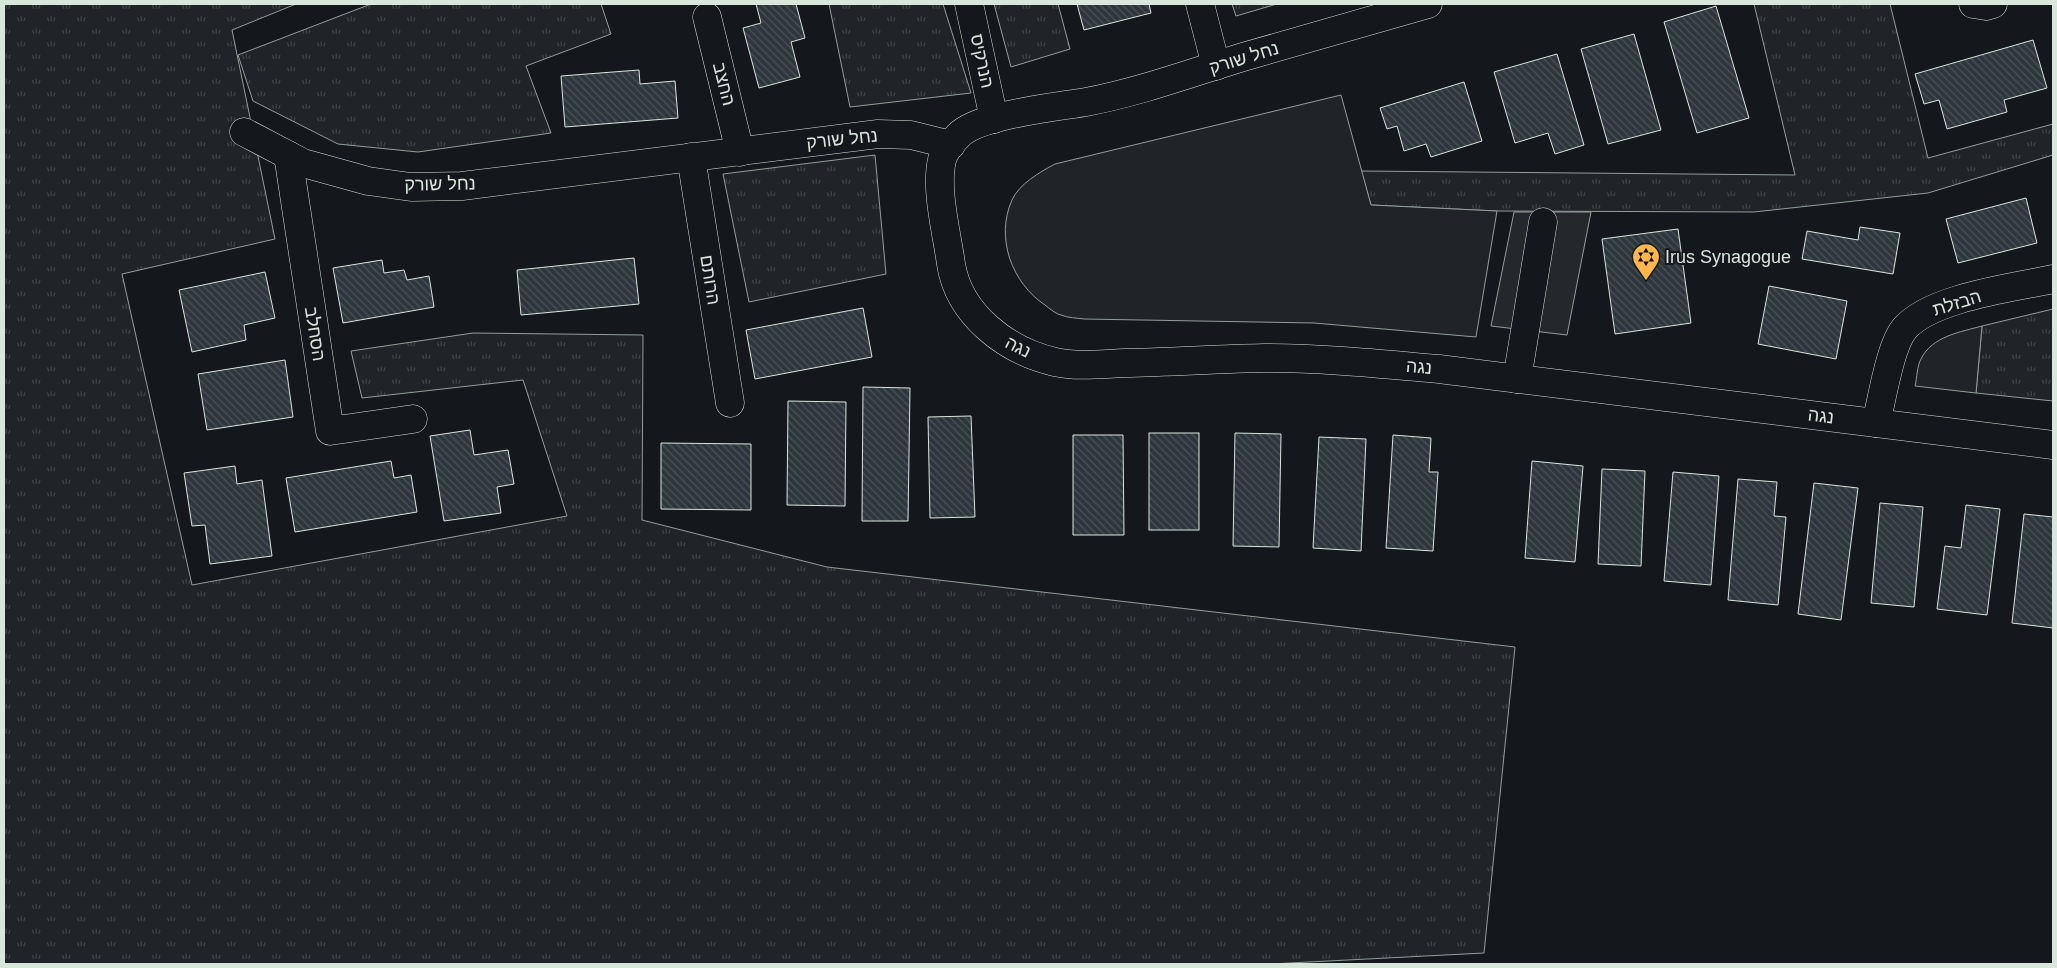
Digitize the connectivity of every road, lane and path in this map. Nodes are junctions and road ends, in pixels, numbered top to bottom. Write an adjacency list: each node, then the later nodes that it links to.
1 (969, 4): 8 (street, הנרקיס)
2 (1200, 4): 7 (street)
3 (1428, 4): 7 (street, נחל שורק)
4 (1973, 4): 5 (street)
5 (1993, 4)
6 (707, 16): 11 (street, החצב)
7 (1216, 66): 8 (street, נחל שורק)
8 (994, 119): 10 (street, נחל שורק)
9 (244, 132): 12 (street, נחל שורק)
10 (951, 145): 11 (street, נחל שורק); 16 (street, נגה)
11 (740, 152): 13 (street, נחל שורק)
12 (288, 155): 13 (street, נחל שורק); 18 (street, הסחלב)
13 (690, 158): 17 (street, הרותם)
14 (1543, 222): 16 (street)
15 (2053, 279): 19 (street, הבזלת)
16 (1517, 379): 19 (street, נגה)
17 (730, 404)
18 (413, 419)
19 (1876, 423): 20 (street, נגה)
20 (2053, 445)

